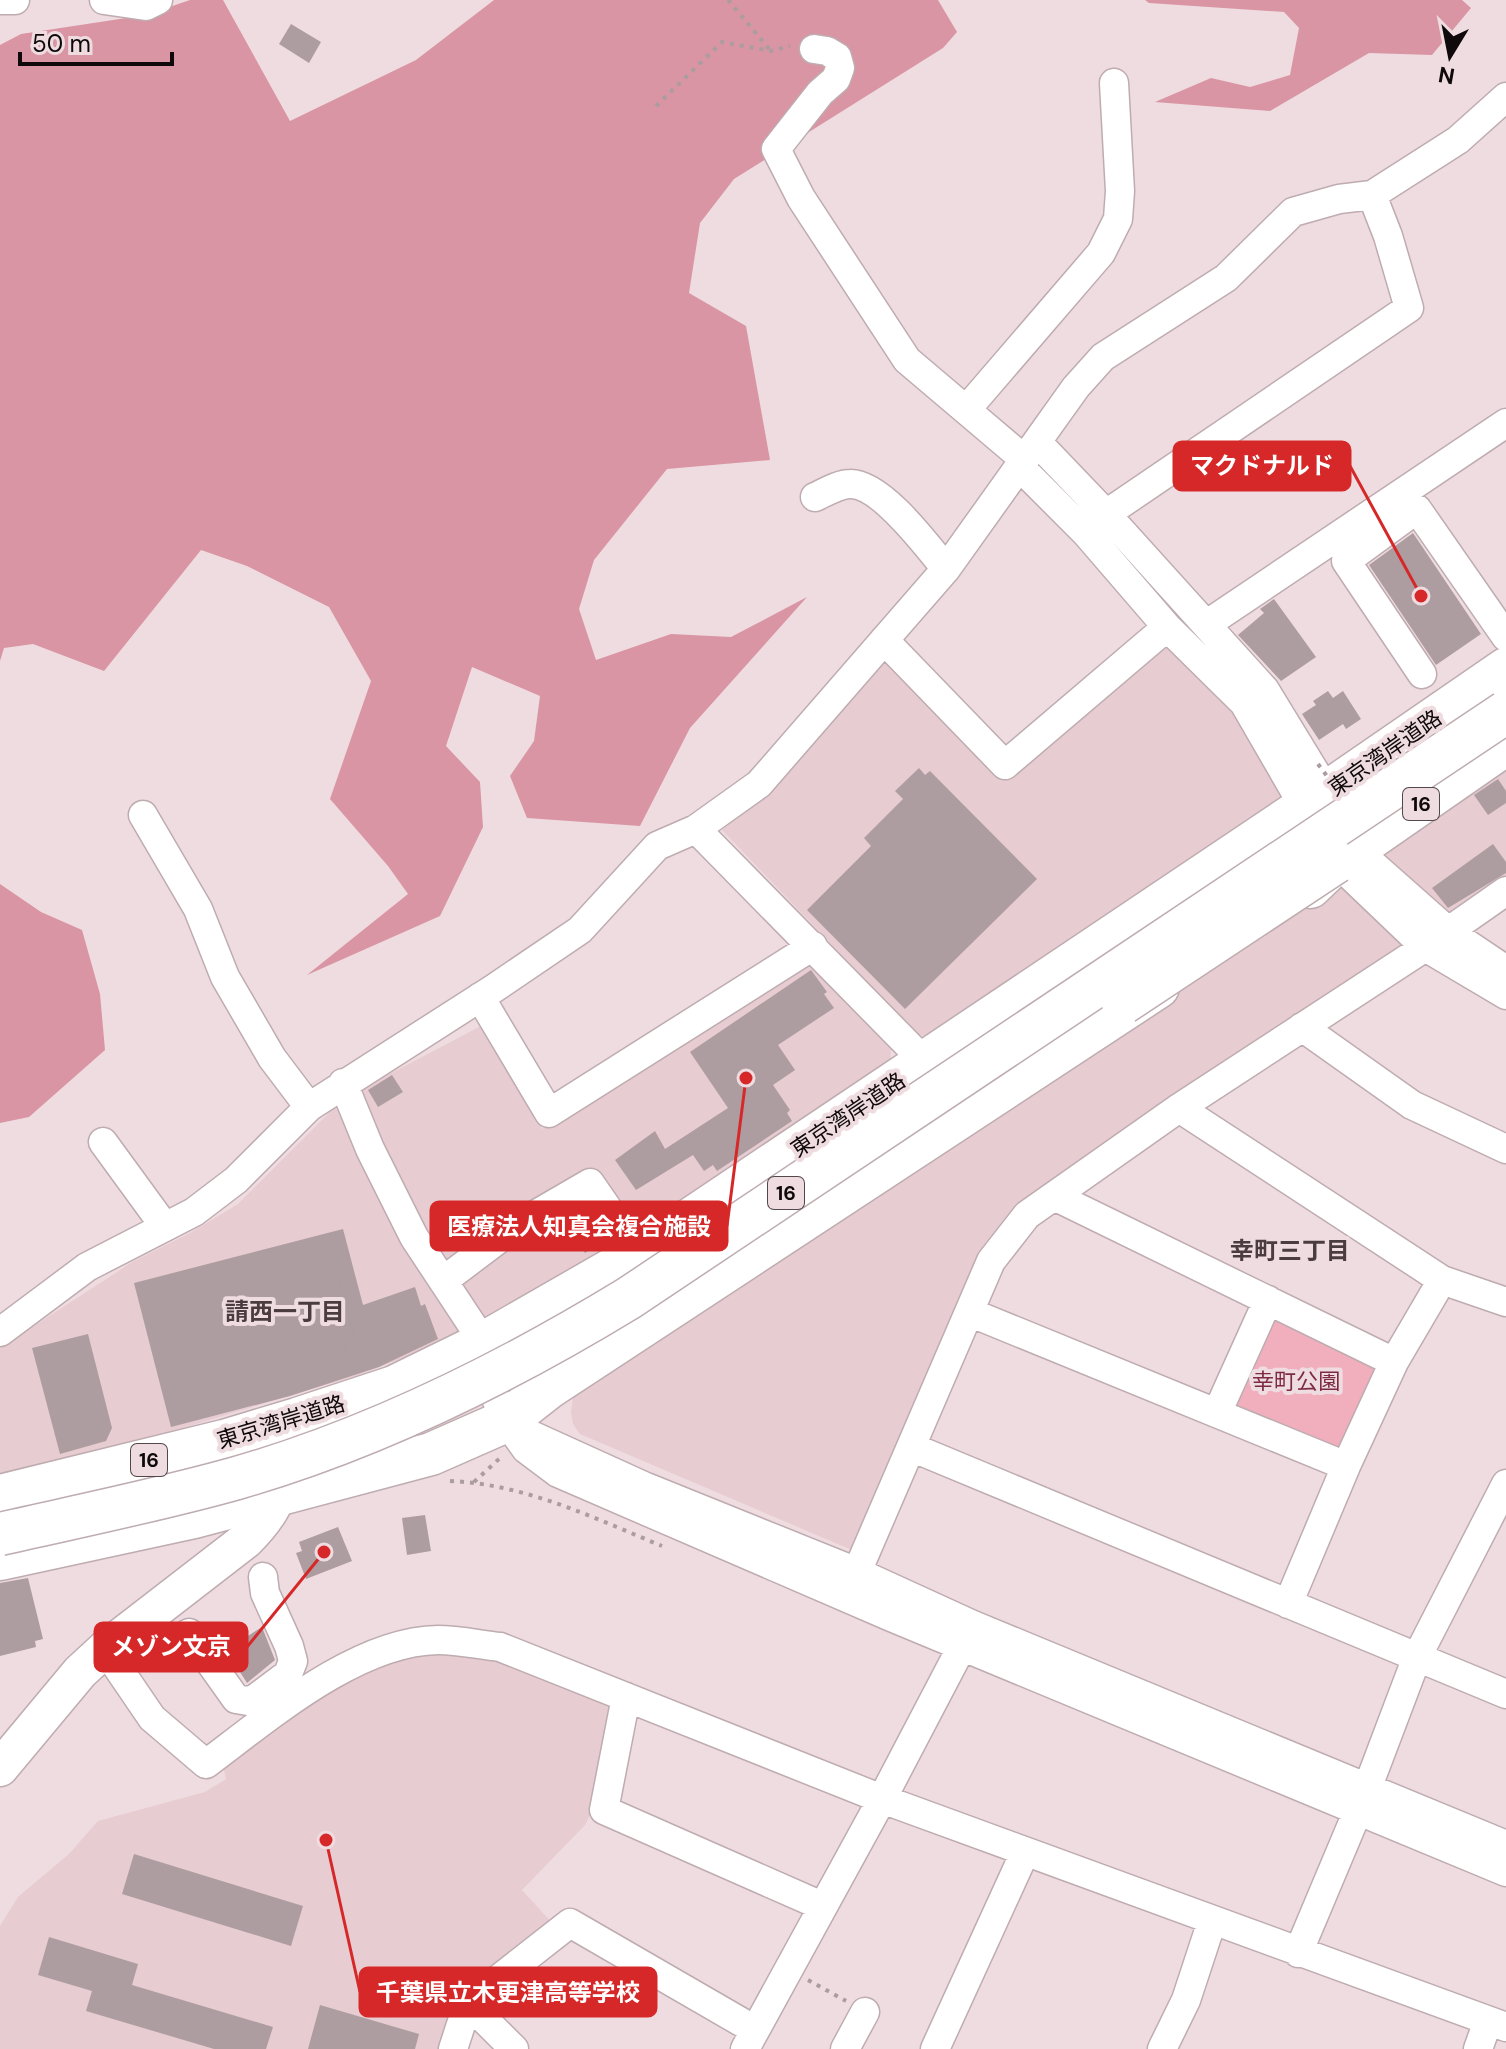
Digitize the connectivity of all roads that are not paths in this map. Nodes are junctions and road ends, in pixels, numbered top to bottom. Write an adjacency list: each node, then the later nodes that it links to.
1 (0, 0): 2 (street)
2 (15, 0)
3 (104, 0): 4 (street)
4 (158, 0)
5 (814, 49): 9 (street)
6 (1114, 83): 9 (street)
7 (1506, 97): 8 (street)
8 (1372, 195): 11 (street); 13 (street)
9 (966, 410): 11 (street)
10 (1506, 423): 15 (street)
11 (1027, 456): 13 (street); 14 (street); 16 (street)
12 (815, 497): 14 (street)
13 (1106, 514): 15 (street)
14 (946, 569): 18 (street)
15 (1207, 624): 23 (street)
16 (1167, 627): 18 (street); 23 (street)
17 (1506, 637): 20 (street)
18 (884, 640): 25 (street)
19 (1506, 669): 23 (highway, 東京湾岸道路 / 16)
20 (1422, 674)
21 (1506, 712): 53 (highway, 東京湾岸道路 / 16, bridge)
22 (1506, 744): 26 (highway, 16)
23 (1316, 800): 26 (street); 34 (highway, 東京湾岸道路 / 16)
24 (143, 815): 36 (street)
25 (696, 829): 29 (street); 32 (street)
26 (1347, 855): 28 (street); 53 (highway, 16, bridge); 54 (highway, 16)
27 (1506, 891): 28 (street)
28 (1437, 938): 30 (street); 31 (street); 33 (street)
29 (813, 946): 32 (street); 34 (street)
30 (1506, 970)
31 (1506, 995)
32 (480, 997): 35 (street)
33 (1302, 1027): 37 (street); 39 (street)
34 (926, 1063): 42 (highway, 東京湾岸道路 / 16)
35 (343, 1083): 36 (street); 44 (street)
36 (309, 1107): 41 (street)
37 (1179, 1108): 40 (street); 43 (street)
38 (103, 1142): 41 (street)
39 (1506, 1149)
40 (1054, 1196): 45 (street); 47 (street)
41 (165, 1227): 48 (street)
42 (639, 1254): 44 (street); 49 (highway, 東京湾岸道路 / 16)
43 (1442, 1280): 46 (street); 50 (street)
44 (443, 1281): 49 (street)
45 (1268, 1300): 50 (street); 51 (street)
46 (1506, 1302)
47 (969, 1312): 51 (street); 55 (street)
48 (0, 1332)
49 (484, 1343): 52 (highway, 東京湾岸道路 / 16); 54 (street)
50 (1394, 1362): 56 (street)
51 (1217, 1413): 56 (street)
52 (297, 1419): 58 (highway, 東京湾岸道路 / 16); 59 (main road)
53 (395, 1420): 60 (highway, 東京湾岸道路 / 16, bridge)
54 (506, 1421): 59 (highway, 16); 62 (street); 66 (street)
55 (911, 1447): 62 (street); 64 (street)
56 (1346, 1466): 64 (street)
57 (1506, 1484): 68 (street)
58 (0, 1496)
59 (280, 1496): 61 (highway, 16); 67 (main road)
60 (0, 1534)
61 (0, 1559)
62 (857, 1572): 66 (street)
63 (263, 1577): 65 (street)
64 (1288, 1604): 68 (street)
65 (189, 1633)
66 (968, 1636): 72 (street); 73 (street)
67 (105, 1649): 70 (street); 71 (main road)
68 (1417, 1657): 69 (street); 73 (street)
69 (1506, 1694)
70 (626, 1697): 72 (street); 77 (street)
71 (0, 1768)
72 (882, 1799): 75 (street); 77 (street)
73 (1363, 1800): 74 (street); 76 (street); 79 (street)
74 (1506, 1845)
75 (1025, 1852): 78 (street); 87 (street)
76 (1506, 1872)
77 (822, 1906): 83 (street)
78 (1212, 1921): 79 (street); 88 (street)
79 (1298, 1953): 82 (street)
80 (468, 2003): 83 (street); 84 (street); 85 (street)
81 (865, 2012): 86 (street)
82 (1497, 2024): 89 (street)
83 (750, 2039)
84 (453, 2049)
85 (514, 2049)
86 (845, 2049)
87 (935, 2049)
88 (1162, 2049)
89 (1478, 2049)

